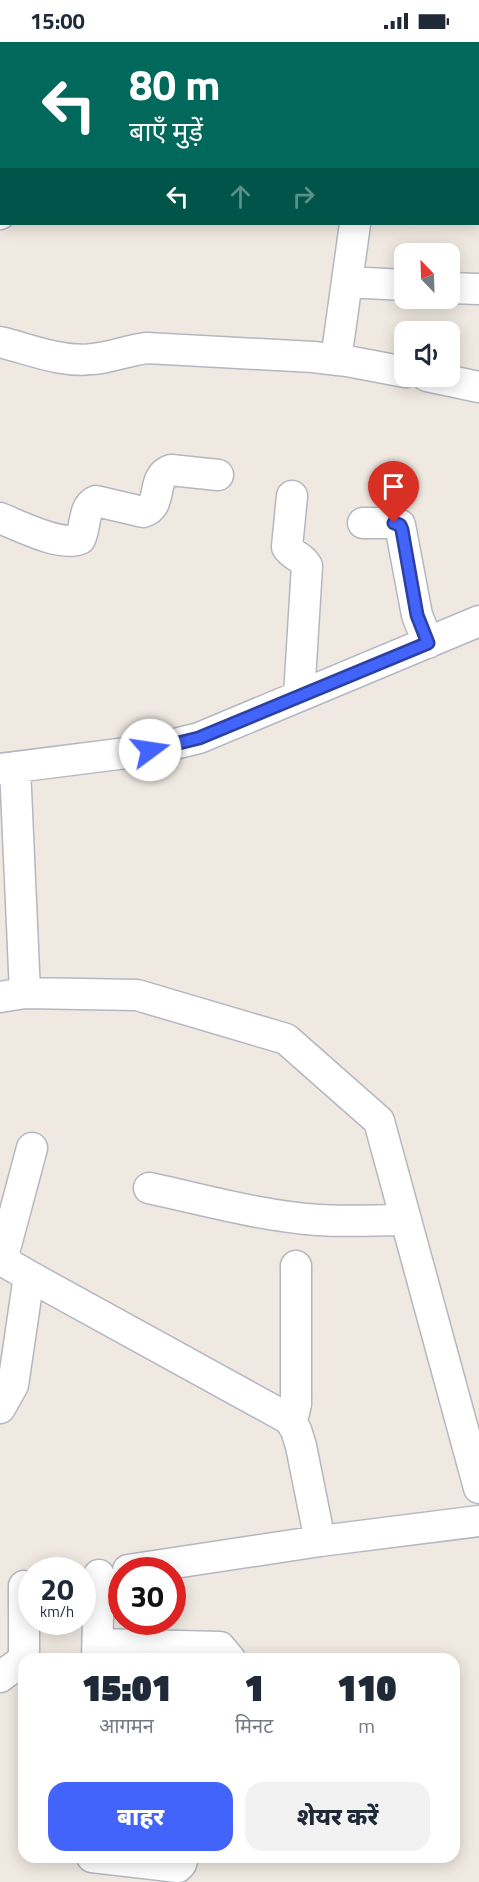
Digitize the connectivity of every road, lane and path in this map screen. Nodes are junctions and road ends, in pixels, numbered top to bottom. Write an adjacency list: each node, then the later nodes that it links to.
1 (355, 225): 2 (street)
2 (347, 282): 3 (street); 7 (street)
3 (394, 284)
4 (460, 289): 5 (street)
5 (479, 290)
6 (0, 342): 7 (street)
7 (336, 360): 8 (street)
8 (394, 370)
9 (460, 383): 10 (street)
10 (479, 387)
11 (218, 475): 13 (street)
12 (292, 496): 17 (street)
13 (0, 518)
14 (363, 523): 16 (street)
15 (479, 621): 16 (street)
16 (428, 643): 17 (street)
17 (299, 696): 18 (street)
18 (8, 768): 19 (street)
19 (13, 995): 22 (street)
20 (32, 1148): 23 (street)
21 (149, 1188): 22 (street)
22 (406, 1220): 28 (street)
23 (1, 1260): 25 (street)
24 (296, 1266): 27 (street)
25 (28, 1276): 26 (street); 27 (street)
26 (0, 1408)
27 (289, 1419): 30 (street)
28 (479, 1488)
29 (479, 1521): 30 (street)
30 (320, 1541): 31 (street)
31 (186, 1562)
32 (108, 1574): 34 (street)
33 (22, 1635): 35 (street)
34 (98, 1652): 36 (street)
35 (24, 1653)
36 (225, 1653)
37 (18, 1665): 38 (street)
38 (0, 1677)
39 (144, 1863): 40 (street)
40 (181, 1863)

